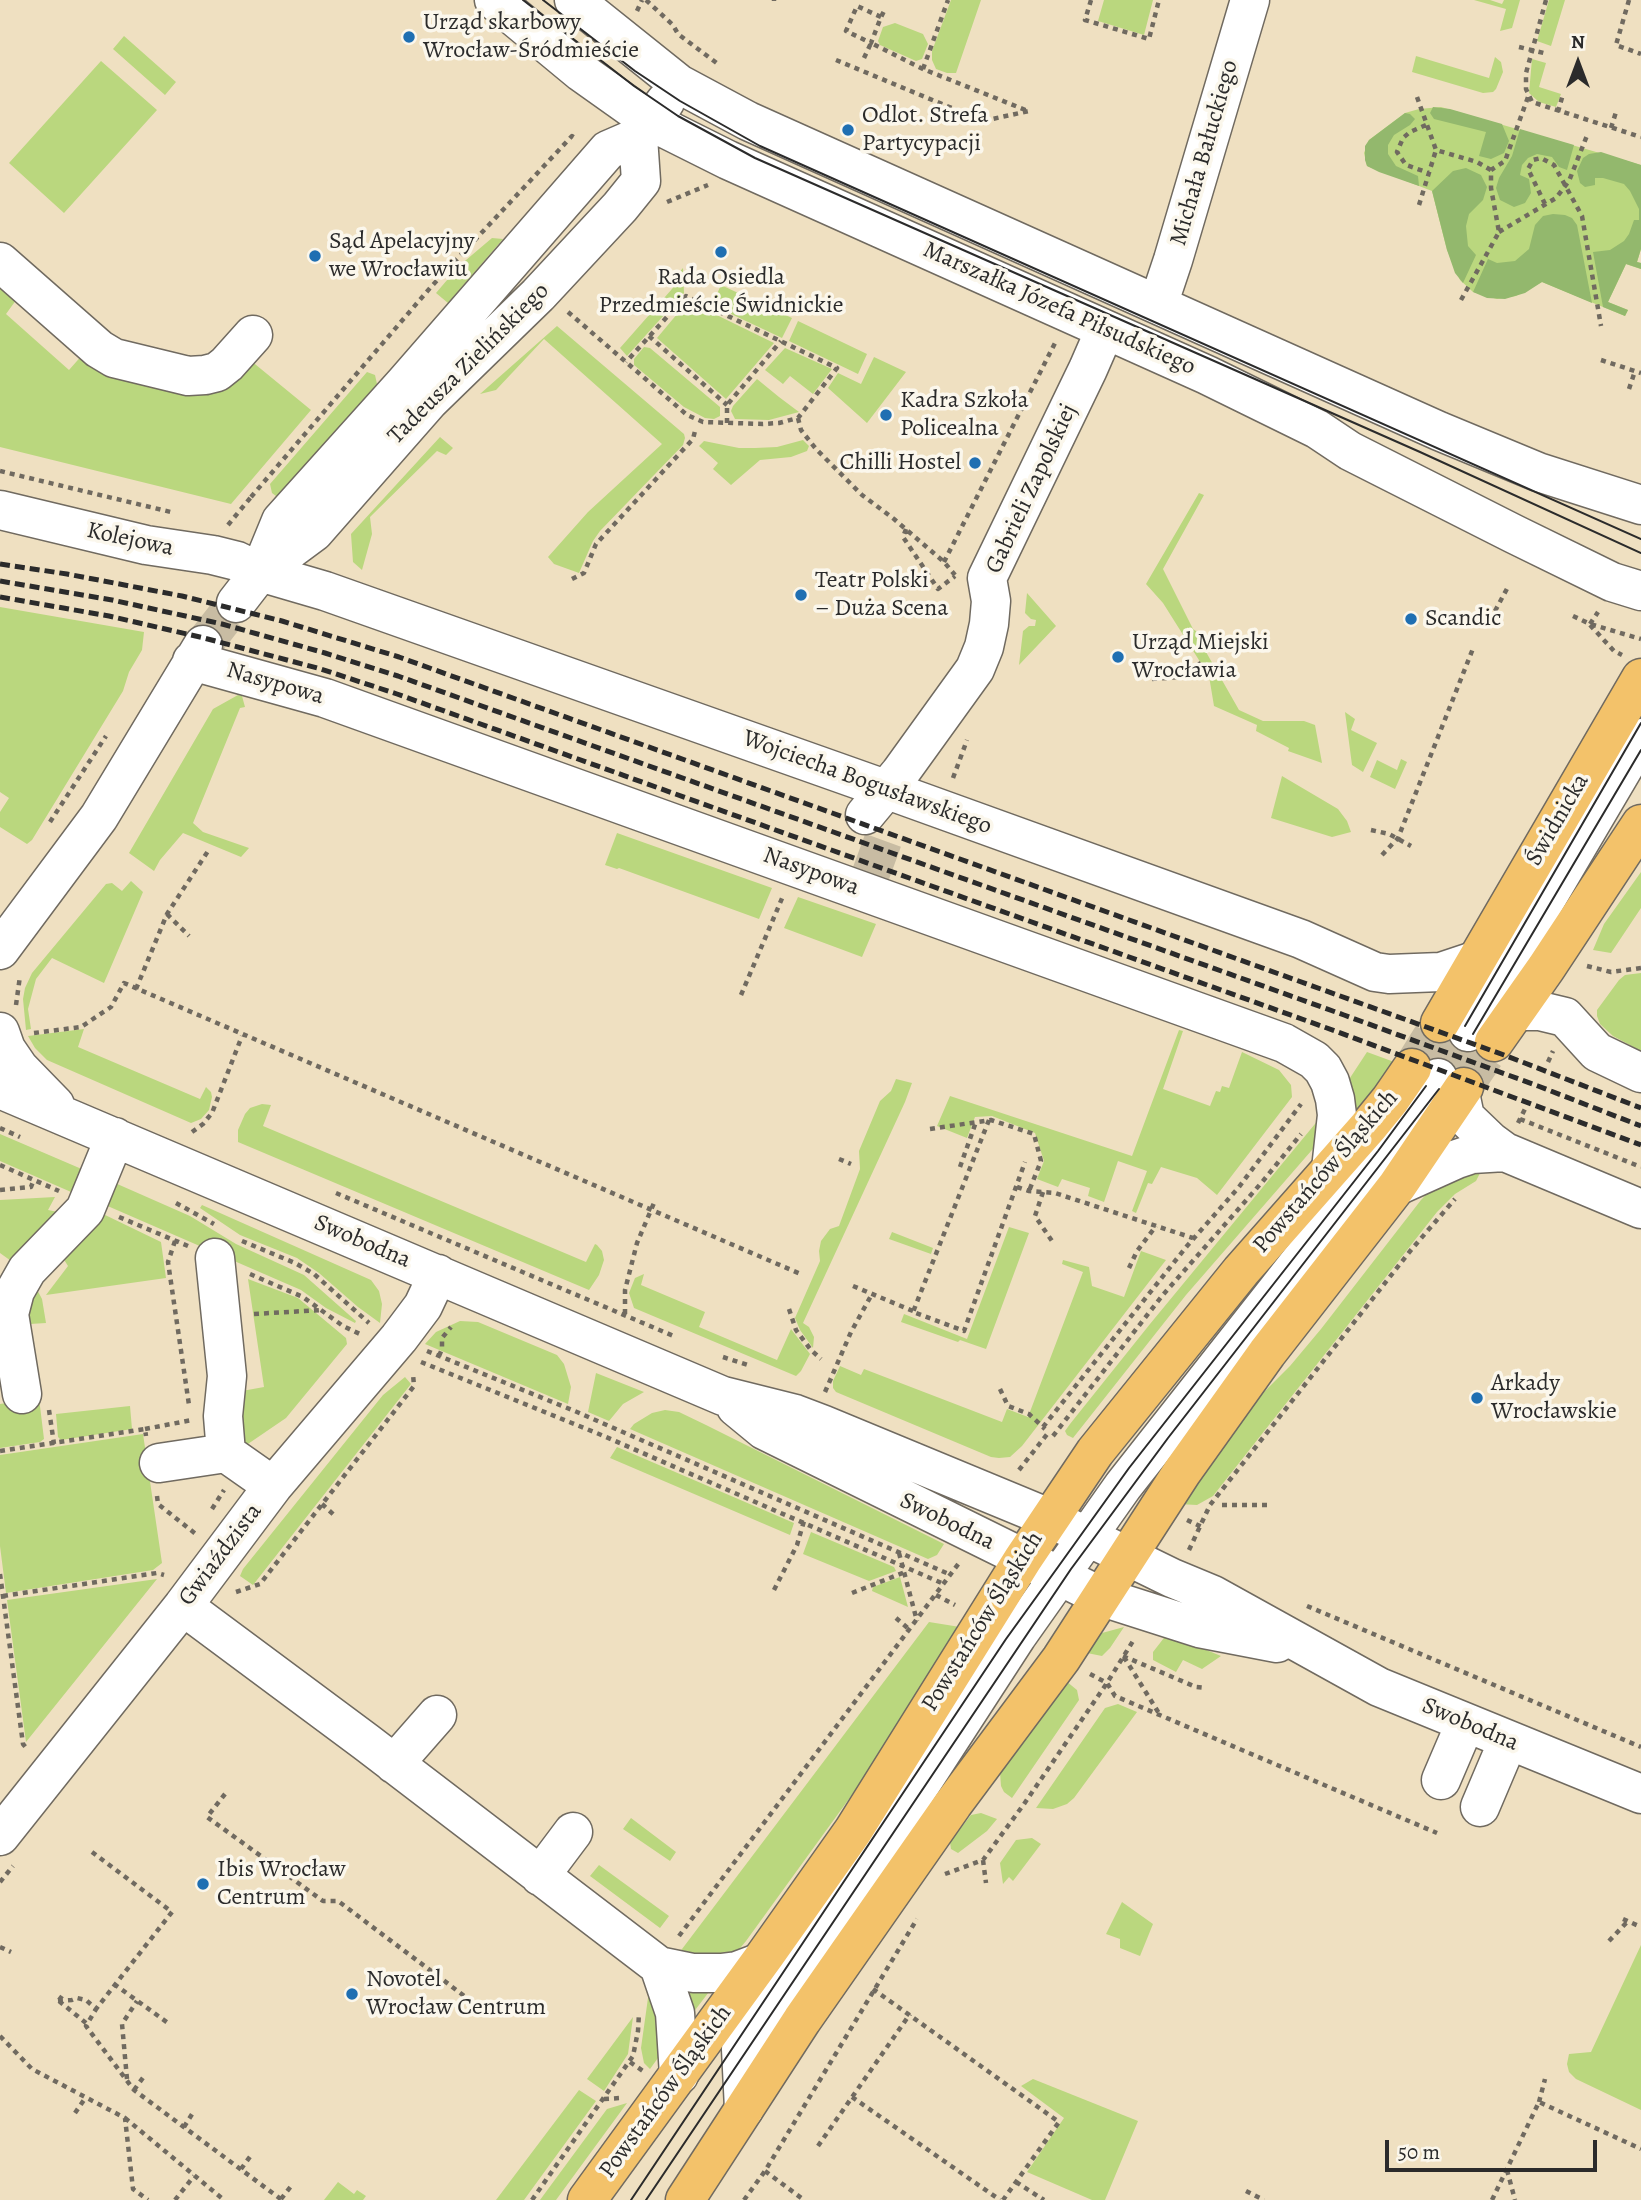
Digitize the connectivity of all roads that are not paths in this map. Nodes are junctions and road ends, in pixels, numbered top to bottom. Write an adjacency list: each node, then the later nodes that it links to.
1 (494, 0): 6 (street, Marszałka Józefa Piłsudskiego)
2 (533, 0): 5 (street)
3 (574, 0): 5 (street, Marszałka Józefa Piłsudskiego)
4 (1250, 0): 8 (street, Michała Bałuckiego)
5 (679, 84): 6 (street, Tadeusza Zielińskiego); 8 (street, Marszałka Józefa Piłsudskiego)
6 (644, 129): 9 (street, Tadeusza Zielińskiego); 10 (street, Marszałka Józefa Piłsudskiego); 12 (street, Tadeusza Zielińskiego)
7 (0, 262): 11 (street)
8 (1158, 305): 13 (street, Marszałka Józefa Piłsudskiego)
9 (457, 324): 12 (street); 15 (street, Tadeusza Zielińskiego)
10 (1105, 330): 16 (street, Marszałka Józefa Piłsudskiego); 20 (street, Gabrieli Zapolskiej)
11 (253, 335)
12 (404, 429): 15 (street, Tadeusza Zielińskiego)
13 (1641, 505)
14 (0, 510): 15 (street, Kolejowa)
15 (260, 572): 17 (street, Tadeusza Zielińskiego); 20 (street, Wojciecha Bogusławskiego)
16 (1641, 591)
17 (236, 603)
18 (1634, 668): 23 (main road, Świdnicka)
19 (1641, 738): 25 (street)
20 (880, 810): 23 (street, Wojciecha Bogusławskiego)
21 (1641, 824): 24 (main road)
22 (0, 951): 33 (street, Nasypowa)
23 (1474, 961): 25 (main road)
24 (1515, 1011): 25 (main road); 27 (street)
25 (1467, 1032)
26 (15, 1033): 30 (street)
27 (1641, 1073)
28 (1444, 1082): 31 (street); 33 (main road, Powstańców Śląskich); 34 (main road); 44 (street)
29 (0, 1088): 30 (street, Swobodna)
30 (66, 1116): 32 (street, Swobodna)
31 (1513, 1135): 34 (street); 35 (street)
32 (115, 1137): 37 (street, Swobodna); 38 (street)
33 (1331, 1169): 43 (main road, Powstańców Śląskich)
34 (1397, 1186): 45 (main road)
35 (1641, 1209)
36 (224, 1241): 40 (street)
37 (438, 1275): 39 (street, Swobodna); 42 (street, Gwiaździsta)
38 (22, 1394)
39 (723, 1396): 43 (street, Swobodna); 46 (street, Swobodna)
40 (225, 1434): 41 (street); 42 (street)
41 (152, 1456)
42 (273, 1486): 48 (street, Gwiaździsta)
43 (1049, 1518): 44 (street, Swobodna); 46 (main road, Powstańców Śląskich)
44 (1086, 1536): 45 (street, Swobodna); 47 (street)
45 (1128, 1557): 49 (main road); 50 (street, Swobodna)
46 (1023, 1559): 47 (street, Swobodna); 60 (main road, Powstańców Śląskich)
47 (1058, 1576): 49 (street, Swobodna); 62 (street)
48 (175, 1591): 53 (street); 57 (street, Gwiaździsta)
49 (1102, 1597): 50 (street, Swobodna); 62 (main road)
50 (1307, 1649): 52 (street, Swobodna)
51 (437, 1715): 53 (street)
52 (1484, 1732): 54 (street); 55 (street, Swobodna)
53 (394, 1764): 58 (street)
54 (1459, 1791)
55 (1640, 1793)
56 (573, 1832): 58 (street)
57 (0, 1836)
58 (540, 1876): 59 (street)
59 (668, 1953): 60 (street); 61 (street)
60 (761, 1962): 61 (main road, Powstańców Śląskich)
61 (679, 2075): 63 (main road, Powstańców Śląskich)
62 (744, 2109): 64 (main road)
63 (587, 2200)
64 (685, 2200)

